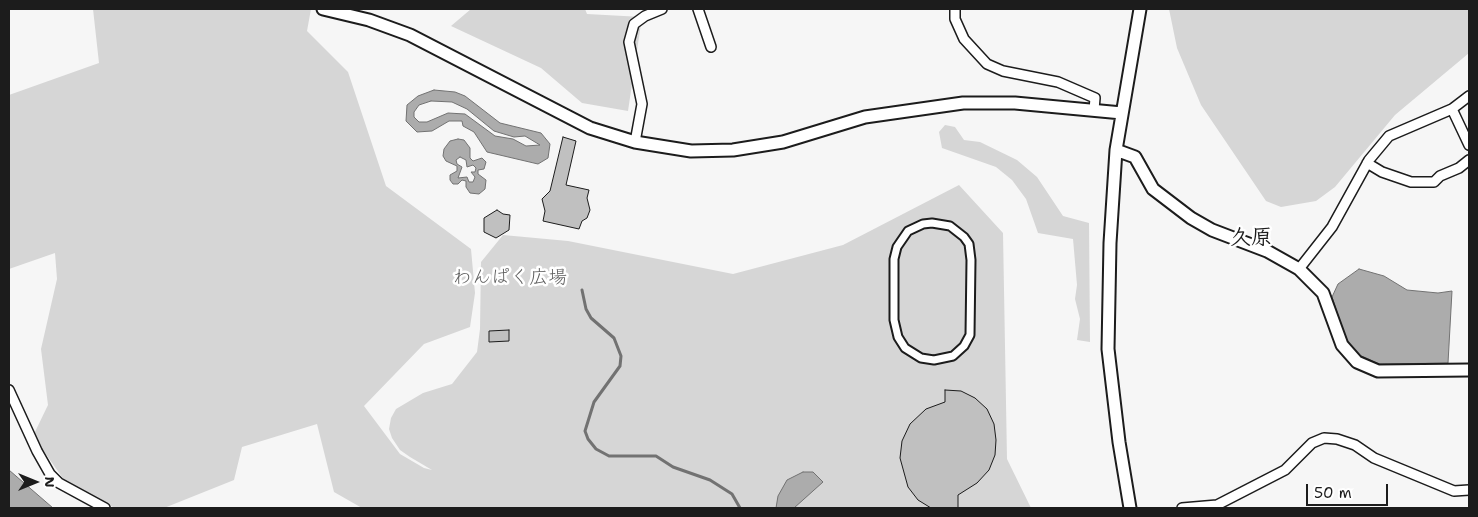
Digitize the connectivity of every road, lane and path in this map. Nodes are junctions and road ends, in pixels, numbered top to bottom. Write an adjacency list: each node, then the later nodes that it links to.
1 (323, 9): 11 (street)
2 (662, 9): 11 (street)
3 (698, 9): 6 (street)
4 (955, 9): 9 (street)
5 (1140, 9): 10 (street)
6 (711, 47)
7 (1469, 96): 8 (street)
8 (1452, 109): 12 (street); 15 (street)
9 (1094, 110): 10 (street); 11 (street)
10 (1122, 113): 13 (street)
11 (635, 142)
12 (1469, 146)
13 (1116, 150): 17 (street); 22 (street)
14 (1469, 160): 15 (street)
15 (1367, 163): 17 (street)
16 (971, 260): 16 (street)
17 (1299, 269): 18 (street)
18 (1469, 370)
19 (9, 390): 21 (street)
20 (1469, 490): 23 (street)
21 (105, 508)
22 (1130, 508)
23 (1182, 508)

